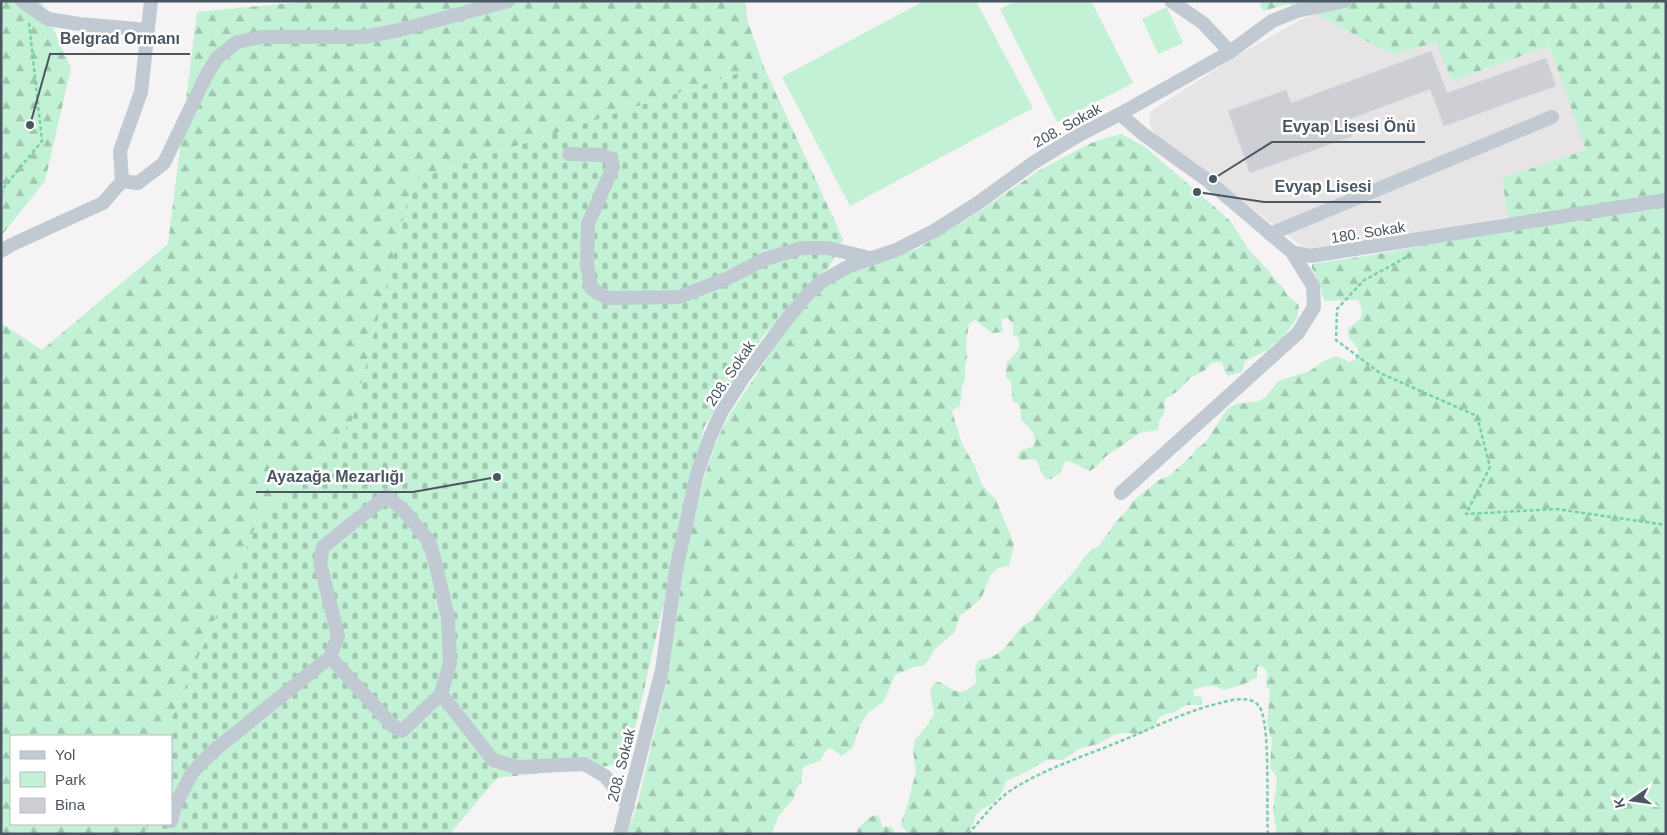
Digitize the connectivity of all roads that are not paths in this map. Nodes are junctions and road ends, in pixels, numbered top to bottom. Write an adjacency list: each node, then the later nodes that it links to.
1 (22, 1): 6 (street)
2 (151, 1): 6 (street)
3 (508, 1): 11 (street)
4 (1171, 1): 7 (street)
5 (1345, 1): 7 (street, 208. Sokak)
6 (148, 30): 11 (street)
7 (1230, 52): 8 (street, 208. Sokak)
8 (1120, 114): 13 (street); 16 (street, 208. Sokak)
9 (1552, 118): 13 (street)
10 (569, 154): 16 (street)
11 (122, 181): 14 (street)
12 (1666, 200): 15 (street, 180. Sokak)
13 (1270, 234): 15 (street)
14 (1, 251)
15 (1292, 252): 17 (street)
16 (870, 258): 20 (street, 208. Sokak)
17 (1121, 493)
18 (330, 657): 19 (street); 19 (street); 21 (street)
19 (441, 694): 20 (street)
20 (628, 806): 22 (street, 208. Sokak)
21 (172, 818)
22 (620, 834)

